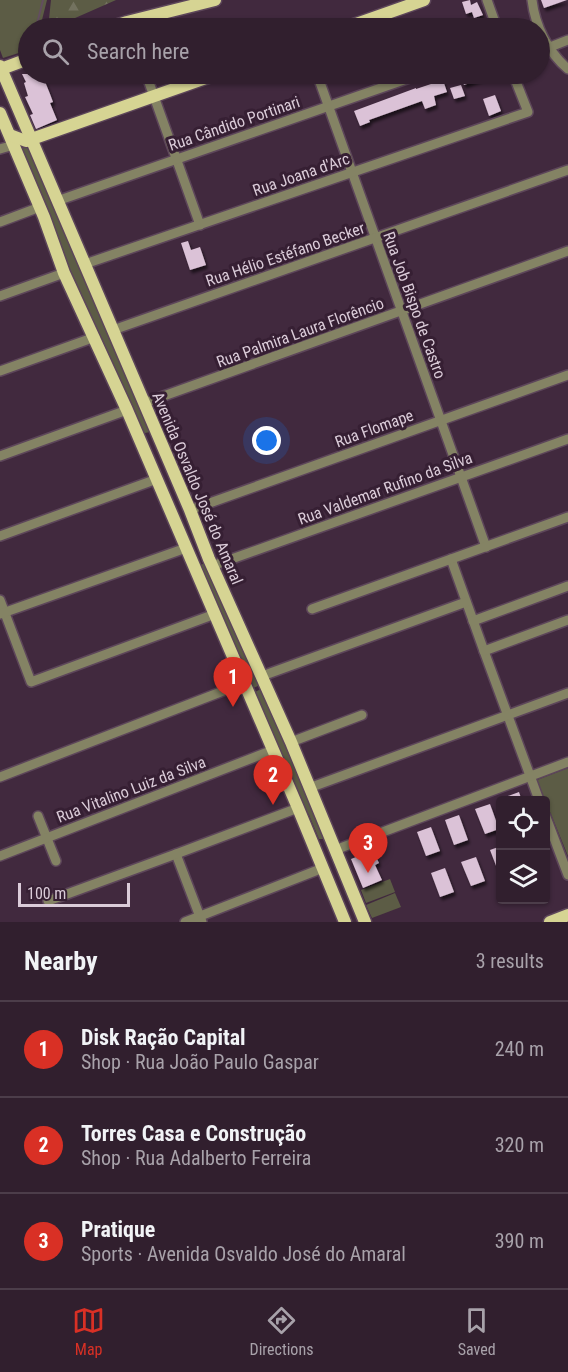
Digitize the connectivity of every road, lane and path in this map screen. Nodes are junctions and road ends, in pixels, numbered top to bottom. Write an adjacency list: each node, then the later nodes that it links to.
1 (214, 0): 5 (main road)
2 (424, 0): 6 (main road)
3 (487, 0): 7 (street)
4 (532, 0): 8 (street)
5 (152, 18)
6 (373, 18)
7 (493, 18)
8 (536, 18)
9 (568, 40): 10 (street)
10 (550, 47)
11 (550, 53): 14 (street)
12 (18, 62): 13 (main road)
13 (1, 68): 23 (main road, Avenida Osvaldo José do Amaral)
14 (568, 69)
15 (150, 84): 20 (street)
16 (187, 84): 20 (main road)
17 (320, 84): 21 (street, Rua Job Bispo de Castro)
18 (392, 84): 21 (street, Rua Cândido Portinari)
19 (517, 84): 28 (street, Rua Joana d'Arc)
20 (154, 95): 23 (main road); 26 (street)
21 (328, 106): 26 (street, Rua Cândido Portinari); 28 (street, Rua Job Bispo de Castro)
22 (0, 113): 24 (main road, Avenida Osvaldo José do Amaral)
23 (30, 139): 24 (main road); 29 (main road, Avenida Osvaldo José do Amaral)
24 (12, 140): 25 (street); 30 (main road, Avenida Osvaldo José do Amaral)
25 (0, 149)
26 (177, 159): 29 (street, Rua Cândido Portinari); 32 (street)
27 (568, 170): 33 (street, Rua Hélio Estéfano Becker)
28 (352, 172): 32 (street, Rua Joana d'Arc); 33 (street, Rua Job Bispo de Castro)
29 (57, 201): 35 (main road, Avenida Osvaldo José do Amaral)
30 (40, 207): 31 (street); 36 (main road, Avenida Osvaldo José do Amaral)
31 (0, 222)
32 (200, 225): 35 (street, Rua Joana d'Arc)
33 (375, 238): 38 (street, Rua Job Bispo de Castro); 39 (street, Rua Hélio Estéfano Becker)
34 (568, 251): 38 (street, Rua Palmira Laura Florêncio)
35 (85, 264): 39 (main road, Avenida Osvaldo José do Amaral)
36 (64, 273): 37 (street); 40 (main road, Avenida Osvaldo José do Amaral)
37 (0, 296)
38 (402, 311): 43 (street, Rua Palmira Laura Florêncio); 45 (street, Rua Job Bispo de Castro)
39 (113, 330): 43 (main road, Avenida Osvaldo José do Amaral)
40 (95, 337): 41 (street); 44 (main road, Avenida Osvaldo José do Amaral)
41 (0, 371)
42 (568, 375): 45 (street, Rua Flomape)
43 (144, 404): 47 (main road, Avenida Osvaldo José do Amaral)
44 (127, 410): 48 (main road, Avenida Osvaldo José do Amaral); 49 (street)
45 (441, 420): 50 (street, Rua Job Bispo de Castro); 52 (street, Rua Flomape)
46 (568, 439): 50 (street, Rua Valdemar Rufino da Silva)
47 (162, 444): 48 (main road); 52 (main road, Avenida Osvaldo José do Amaral)
48 (143, 447): 51 (main road, Avenida Osvaldo José do Amaral)
49 (0, 456)
50 (461, 477): 55 (street, Rua Job Bispo de Castro); 58 (street, Rua Valdemar Rufino da Silva)
51 (157, 479): 54 (street); 56 (main road, Avenida Osvaldo José do Amaral)
52 (190, 510): 58 (main road, Avenida Osvaldo José do Amaral)
53 (568, 517): 55 (street)
54 (0, 536)
55 (486, 547): 57 (street)
56 (186, 548): 63 (street); 64 (main road, Avenida Osvaldo José do Amaral)
57 (451, 559): 61 (street); 62 (street)
58 (212, 566): 68 (main road, Avenida Osvaldo José do Amaral)
59 (568, 586): 66 (street)
60 (0, 600): 63 (street)
61 (466, 602): 66 (street); 68 (street)
62 (312, 609)
63 (2, 613): 64 (street)
64 (215, 614): 69 (main road, Avenida Osvaldo José do Amaral)
65 (568, 620): 67 (street)
66 (473, 621): 67 (street)
67 (484, 651): 72 (street)
68 (262, 676): 73 (main road, Avenida Osvaldo José do Amaral)
69 (244, 683): 74 (main road, Avenida Osvaldo José do Amaral); 76 (street)
70 (568, 693): 72 (street)
71 (362, 715): 73 (street)
72 (507, 716): 77 (street); 78 (street)
73 (291, 742): 78 (main road, Avenida Osvaldo José do Amaral)
74 (273, 750): 80 (main road, Avenida Osvaldo José do Amaral); 83 (street, Rua Vitalino Luiz da Silva)
75 (568, 762): 77 (street)
76 (0, 777)
77 (530, 777): 79 (street); 84 (street)
78 (309, 788): 84 (main road, Avenida Osvaldo José do Amaral)
79 (537, 796)
80 (298, 808): 84 (main road); 85 (street); 88 (main road, Avenida Osvaldo José do Amaral)
81 (38, 816): 83 (street)
82 (550, 828): 89 (street)
83 (47, 838): 86 (street, Rua Vitalino Luiz da Silva); 87 (street)
84 (335, 850): 95 (main road, Avenida Osvaldo José do Amaral)
85 (176, 854): 90 (street); 92 (street)
86 (0, 856)
87 (56, 861)
88 (323, 868): 92 (street); 94 (main road, Avenida Osvaldo José do Amaral)
89 (568, 875)
90 (48, 901)
91 (568, 915): 96 (main road)
92 (201, 919): 93 (street)
93 (185, 922)
94 (345, 922)
95 (365, 922)
96 (550, 922)

